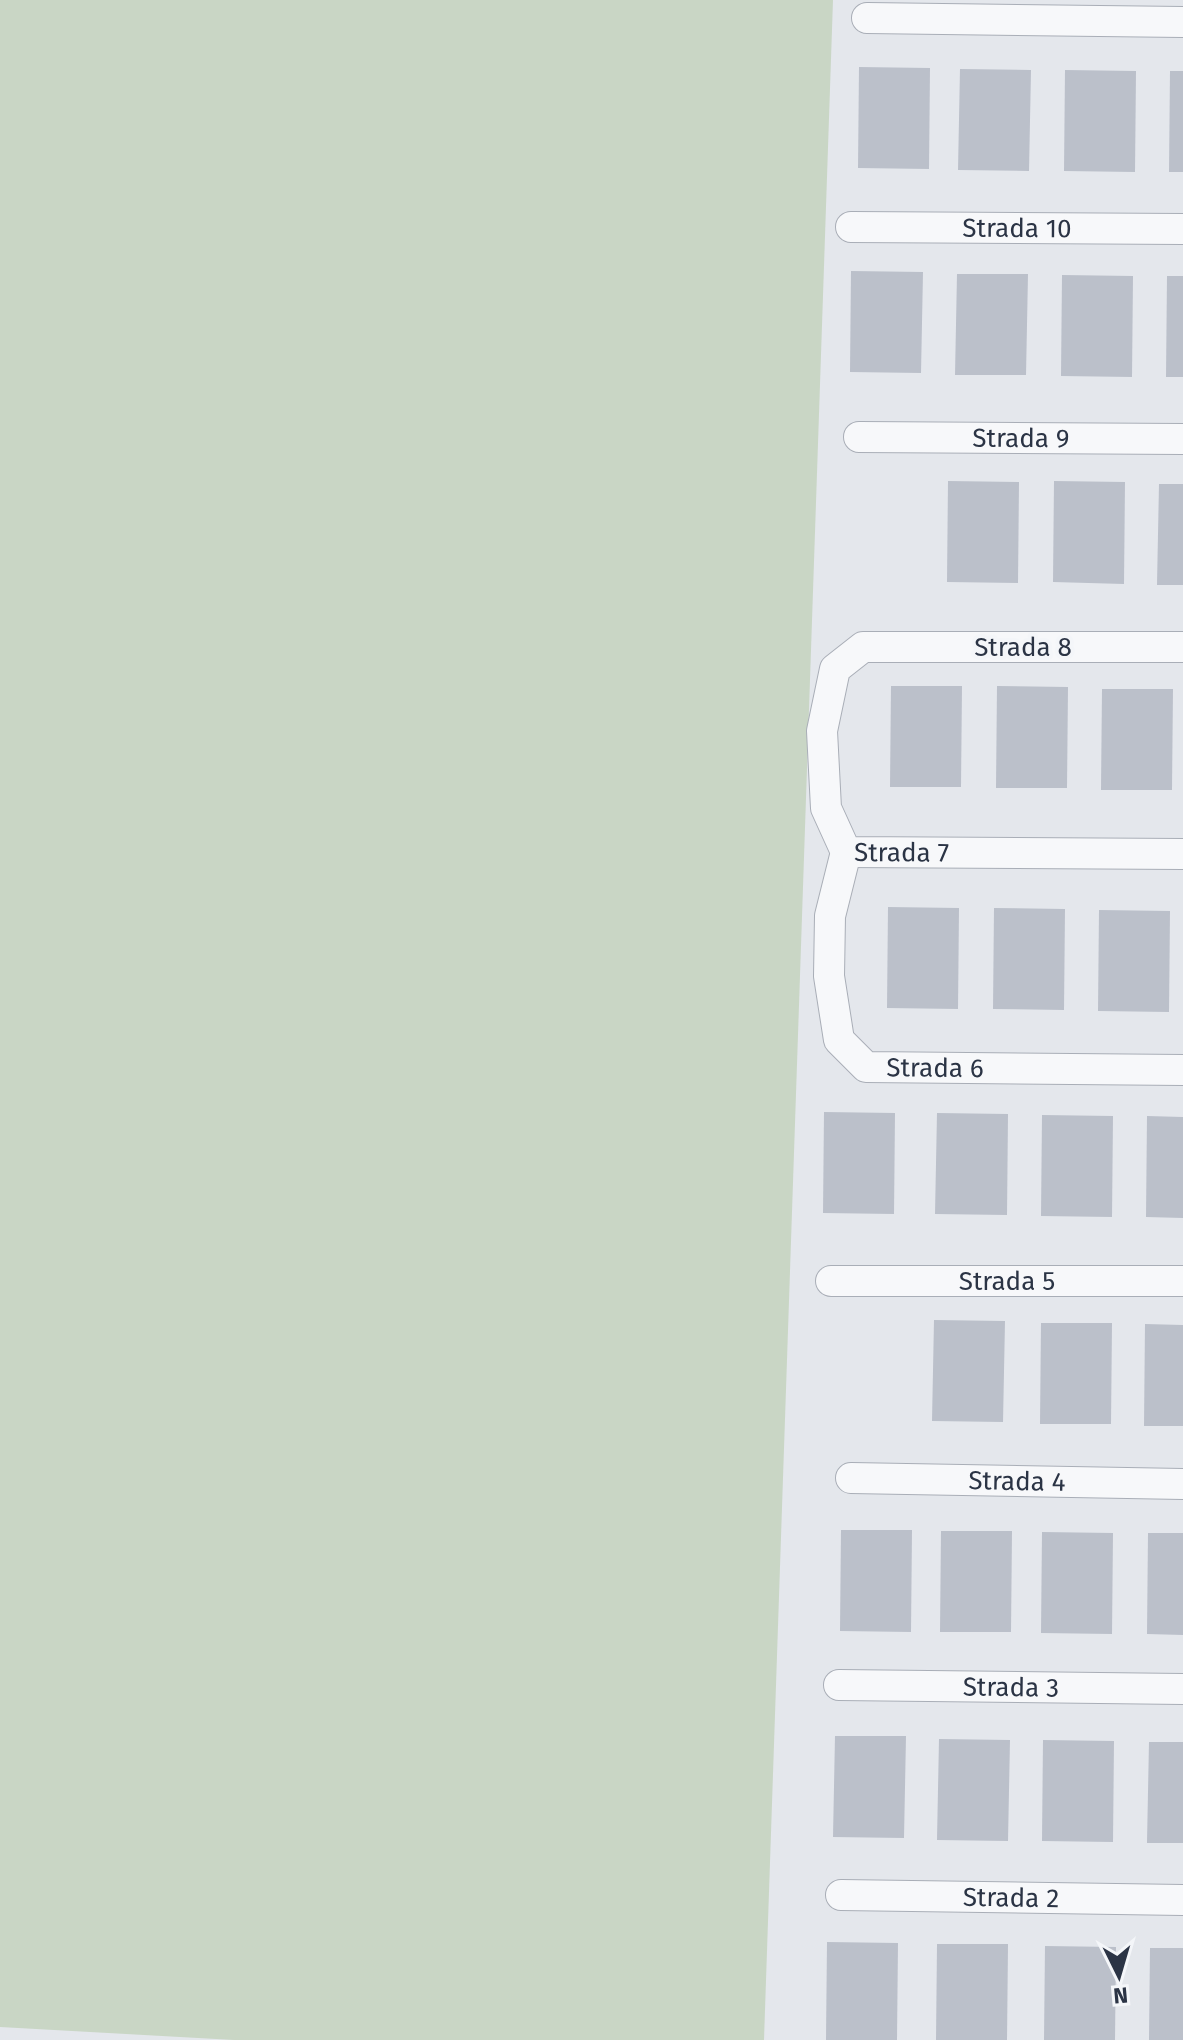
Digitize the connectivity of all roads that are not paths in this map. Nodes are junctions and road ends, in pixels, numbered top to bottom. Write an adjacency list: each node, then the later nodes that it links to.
1 (867, 18): 2 (street)
2 (1183, 22)
3 (851, 227): 4 (street, Strada 10)
4 (1183, 229)
5 (859, 437): 6 (street, Strada 9)
6 (1183, 439)
7 (863, 647): 8 (street, Strada 8); 9 (street, Strada 7)
8 (1183, 647)
9 (846, 852): 10 (street, Strada 7); 11 (street, Strada 6)
10 (1183, 854)
11 (1183, 1070)
12 (831, 1281): 13 (street, Strada 5)
13 (1183, 1281)
14 (851, 1478): 15 (street, Strada 4)
15 (1183, 1484)
16 (839, 1685): 17 (street, Strada 3)
17 (1183, 1689)
18 (841, 1895): 19 (street, Strada 2)
19 (1183, 1900)

